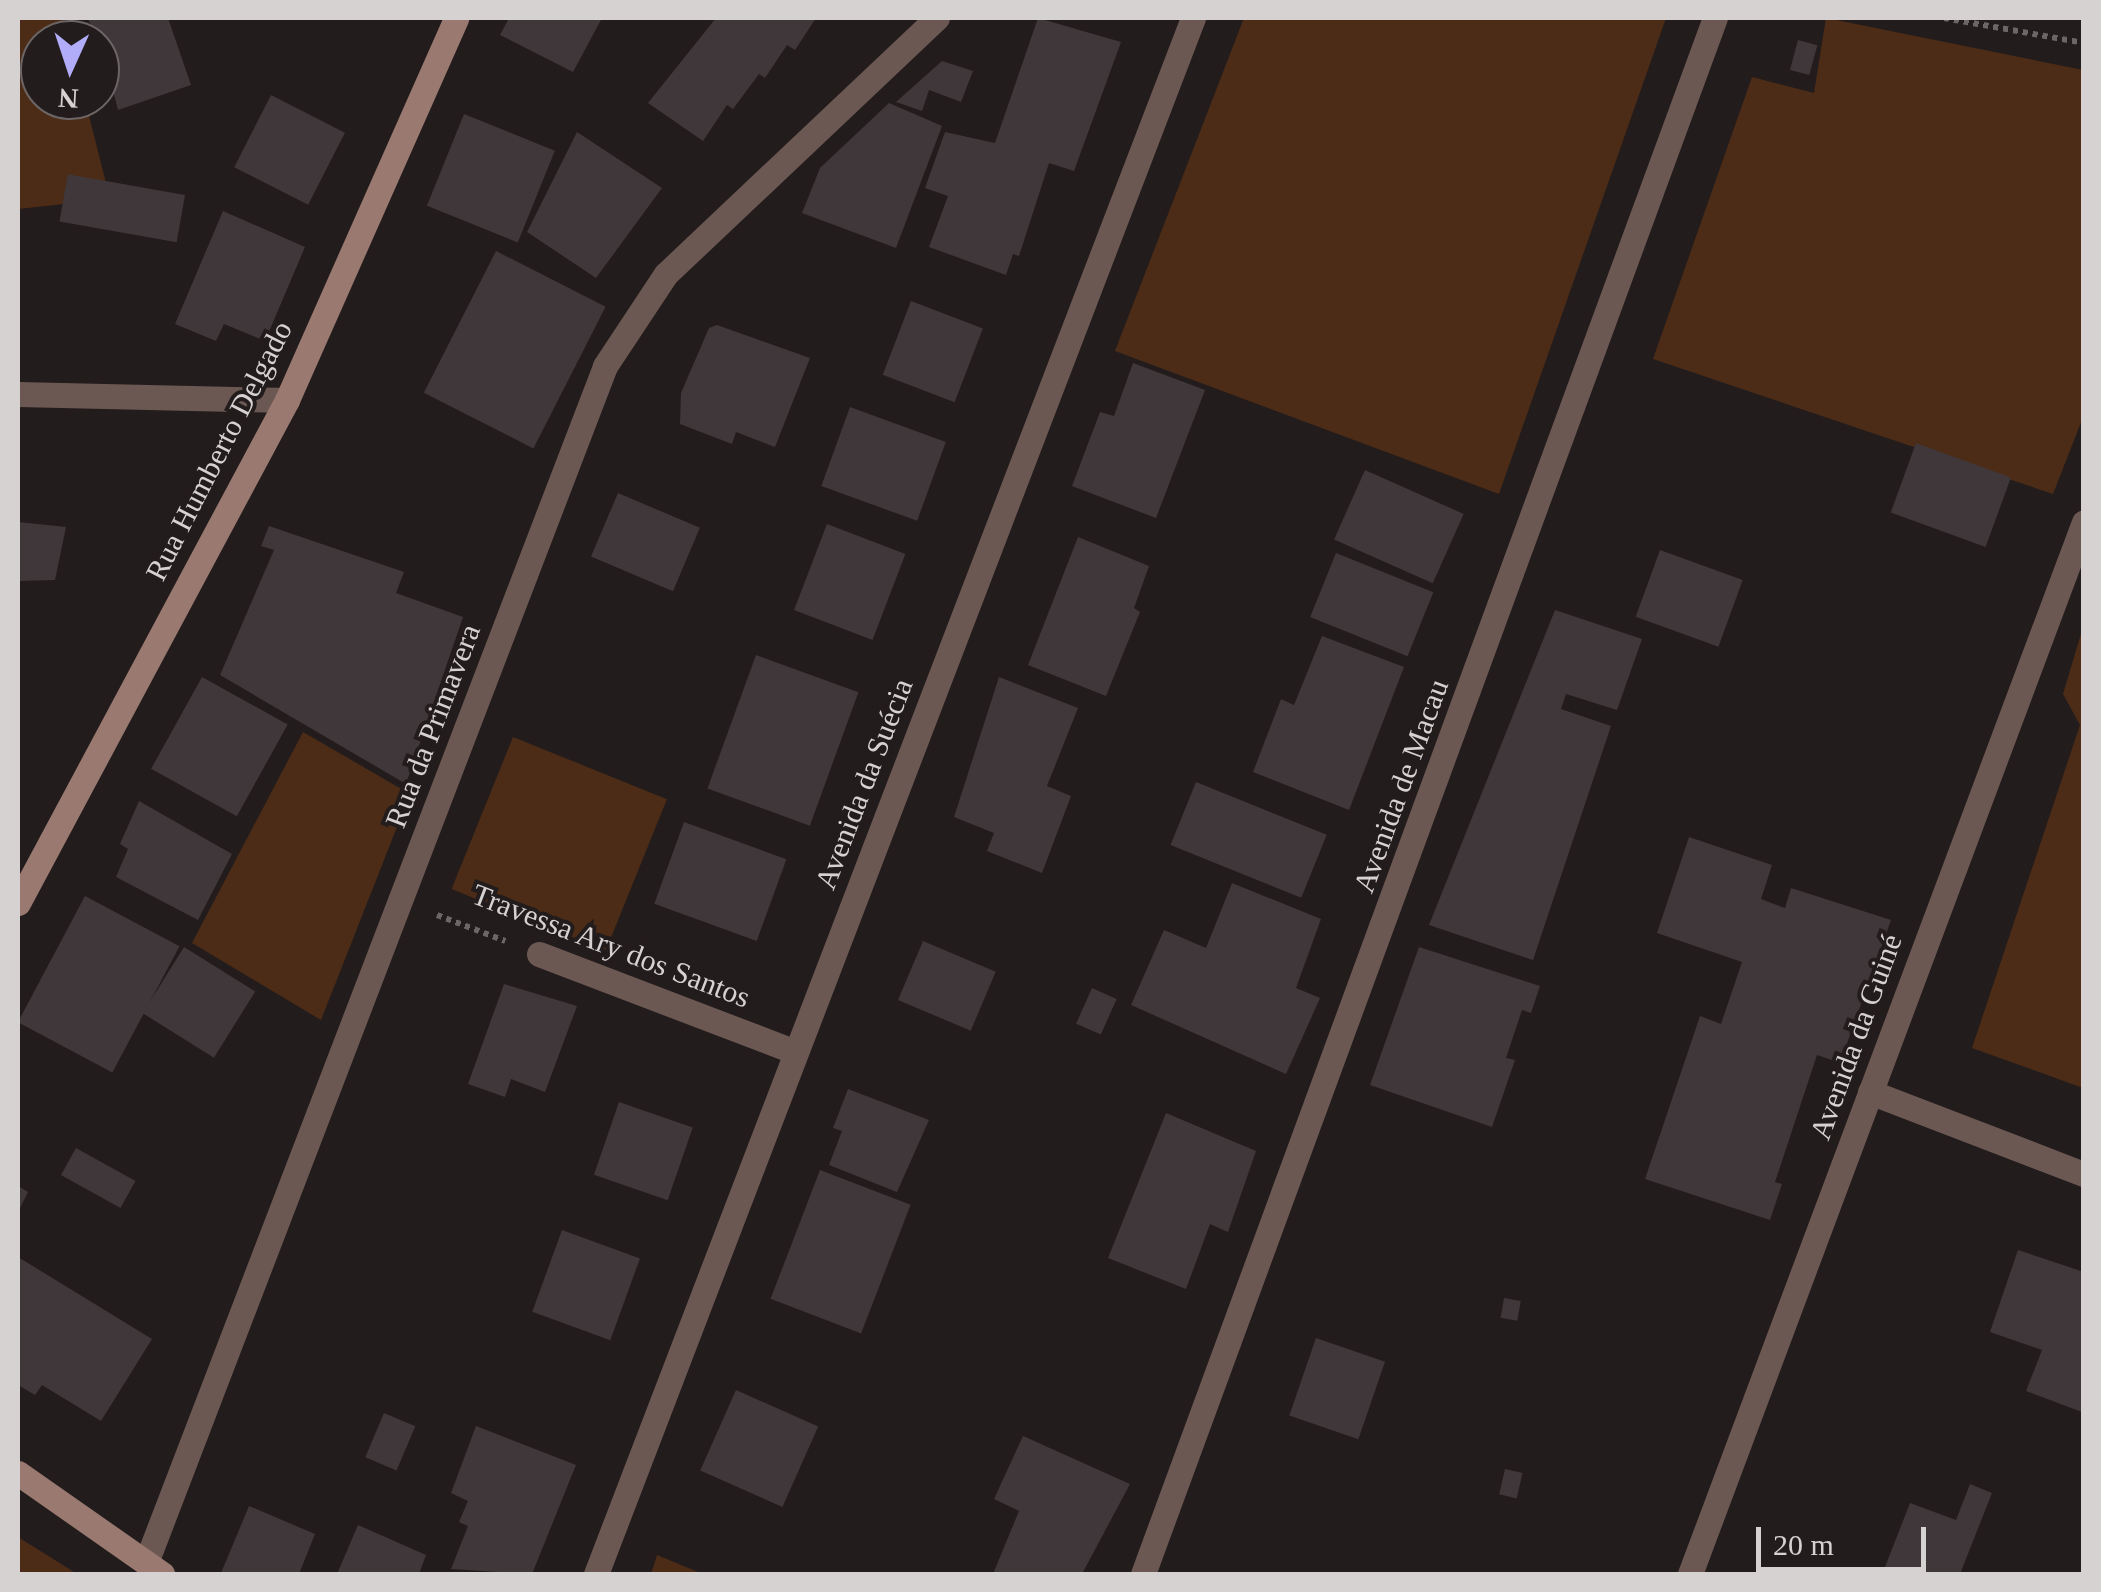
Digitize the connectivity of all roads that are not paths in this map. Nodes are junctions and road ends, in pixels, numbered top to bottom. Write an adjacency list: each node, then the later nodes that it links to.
1 (456, 18): 6 (street, Rua Humberto Delgado)
2 (937, 18): 14 (street, Rua da Primavera)
3 (1193, 18): 10 (street, Avenida da Suécia)
4 (1716, 18): 16 (street, Avenida de Macau)
5 (18, 394): 6 (street)
6 (287, 400): 8 (street, Rua Humberto Delgado)
7 (2084, 522): 11 (street, Avenida da Guiné)
8 (18, 902)
9 (539, 954): 10 (street, Travessa Ary dos Santos)
10 (796, 1052): 15 (street, Avenida da Suécia)
11 (1870, 1092): 12 (street); 17 (street, Avenida da Guiné)
12 (2084, 1174)
13 (18, 1472): 14 (street)
14 (155, 1567)
15 (596, 1574)
16 (1144, 1574)
17 (1690, 1574)

